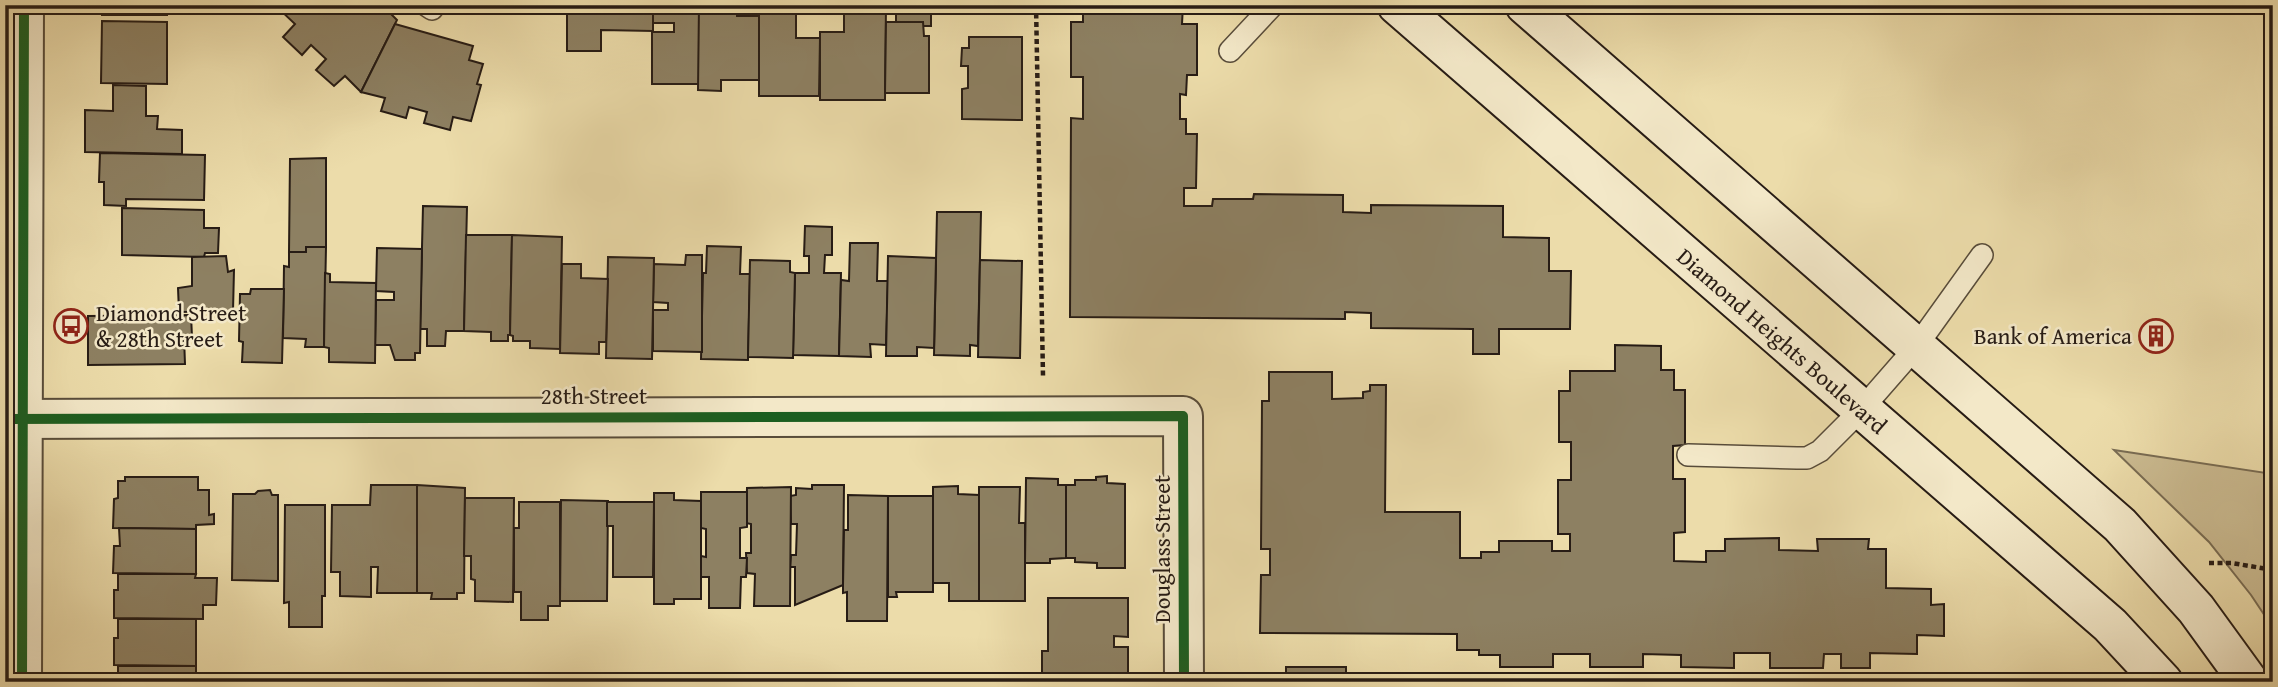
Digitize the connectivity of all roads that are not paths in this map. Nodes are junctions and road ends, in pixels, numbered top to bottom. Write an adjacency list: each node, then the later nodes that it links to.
1 (24, 5): 12 (street)
2 (426, 5): 3 (lane)
3 (435, 5)
4 (1273, 5): 7 (lane)
5 (1397, 5): 10 (street, Diamond Heights Boulevard)
6 (1525, 5): 9 (street)
7 (1230, 51)
8 (1982, 255): 9 (lane)
9 (1916, 347): 10 (lane); 17 (street)
10 (1861, 410): 13 (lane); 16 (street, Diamond Heights Boulevard)
11 (1183, 416): 12 (street, 28th Street); 15 (street, Douglass Street)
12 (13, 419): 14 (street)
13 (1688, 455)
14 (22, 682)
15 (1184, 682)
16 (2163, 682)
17 (2249, 682)

